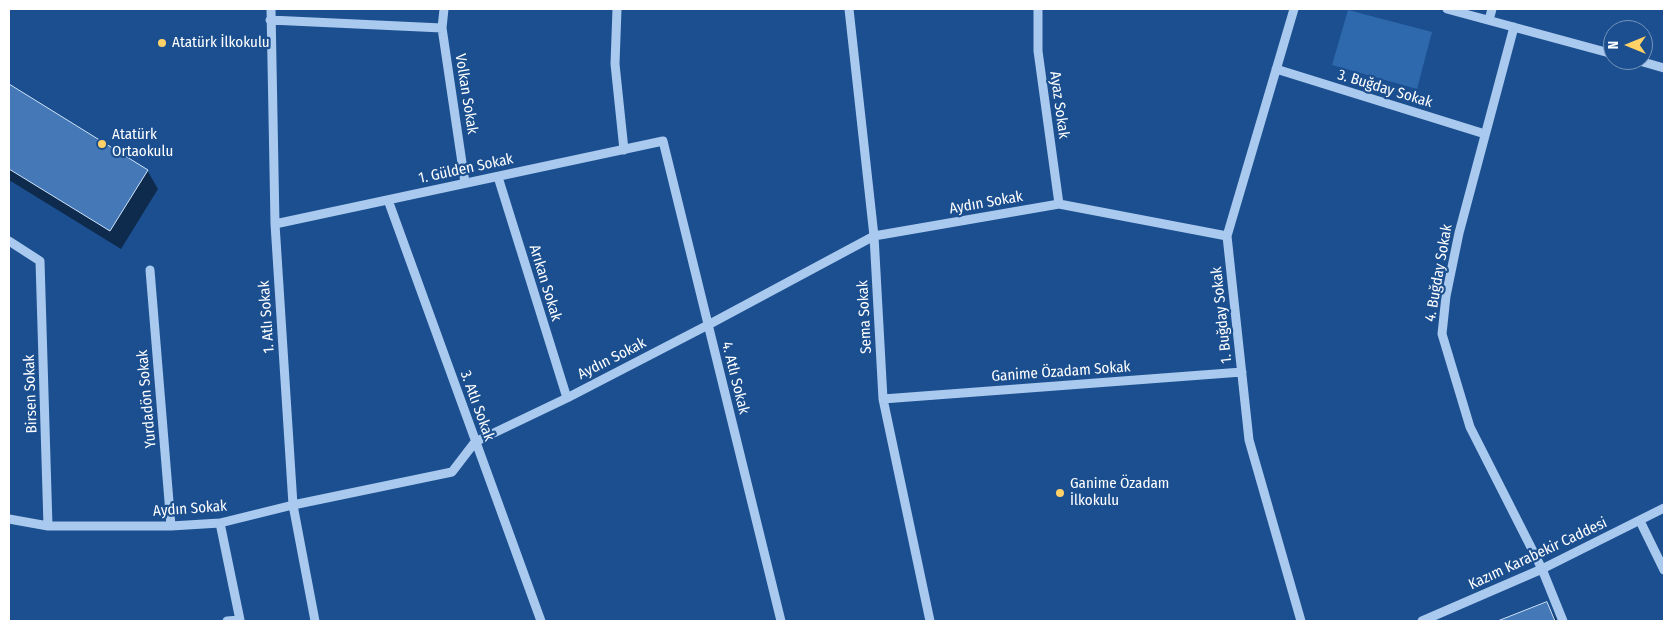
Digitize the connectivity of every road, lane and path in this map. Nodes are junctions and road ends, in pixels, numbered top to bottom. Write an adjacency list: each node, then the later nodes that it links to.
1 (271, 9): 9 (street, 1. Atlı Sokak)
2 (444, 9): 12 (street, Volkan Sokak)
3 (617, 9): 17 (street)
4 (849, 9): 23 (street, Sema Sokak)
5 (1038, 9): 21 (street, Ayaz Sokak)
6 (1294, 9): 14 (street, 1. Buğday Sokak)
7 (1447, 9): 10 (street)
8 (1492, 9): 10 (street)
9 (270, 20): 12 (street); 22 (street, 1. Atlı Sokak)
10 (1489, 20): 11 (street)
11 (1514, 27): 13 (street); 15 (street, 4. Buğday Sokak)
12 (442, 28): 19 (street, Volkan Sokak)
13 (1603, 51)
14 (1276, 69): 15 (street, 3. Buğday Sokak); 24 (street, 1. Buğday Sokak)
15 (1485, 134): 39 (street, 4. Buğday Sokak)
16 (663, 141): 17 (street, 1. Gülden Sokak); 27 (street, 4. Atlı Sokak)
17 (624, 150): 18 (street, 1. Gülden Sokak)
18 (498, 177): 19 (street, 1. Gülden Sokak); 29 (street, Arıkan Sokak)
19 (465, 183): 20 (street, 1. Gülden Sokak)
20 (388, 200): 22 (street, 1. Gülden Sokak); 31 (street, 3. Atlı Sokak)
21 (1059, 204): 23 (street, Aydın Sokak); 24 (street, Aydın Sokak)
22 (275, 224): 32 (street, 1. Atlı Sokak)
23 (874, 236): 27 (street, Aydın Sokak); 30 (street, Sema Sokak)
24 (1227, 236): 28 (street, 1. Buğday Sokak)
25 (9, 241): 37 (street, Birsen Sokak)
26 (150, 270): 38 (street, Yurdadön Sokak)
27 (708, 326): 29 (street, Aydın Sokak); 44 (street, 4. Atlı Sokak)
28 (1242, 372): 30 (street, Ganime Özadam Sokak); 46 (street, 1. Buğday Sokak)
29 (567, 398): 31 (street, Aydın Sokak)
30 (883, 400): 45 (street, Sema Sokak)
31 (475, 442): 32 (street, Aydın Sokak); 43 (street, 3. Atlı Sokak)
32 (293, 505): 36 (street, Aydın Sokak); 42 (street, 1. Atlı Sokak)
33 (1664, 508): 35 (street, Kazım Karabekir Caddesi)
34 (9, 519): 37 (street, Aydın Sokak)
35 (1640, 522): 39 (street, Kazım Karabekir Caddesi); 40 (street)
36 (220, 523): 38 (street, Aydın Sokak); 41 (street)
37 (48, 526): 38 (street, Aydın Sokak)
38 (171, 526)
39 (1542, 569): 47 (street, Kazım Karabekir Caddesi); 48 (street, 4. Buğday Sokak)
40 (1664, 570)
41 (226, 621)
42 (315, 621)
43 (541, 621)
44 (781, 621)
45 (930, 621)
46 (1301, 621)
47 (1422, 621)
48 (1563, 621)

